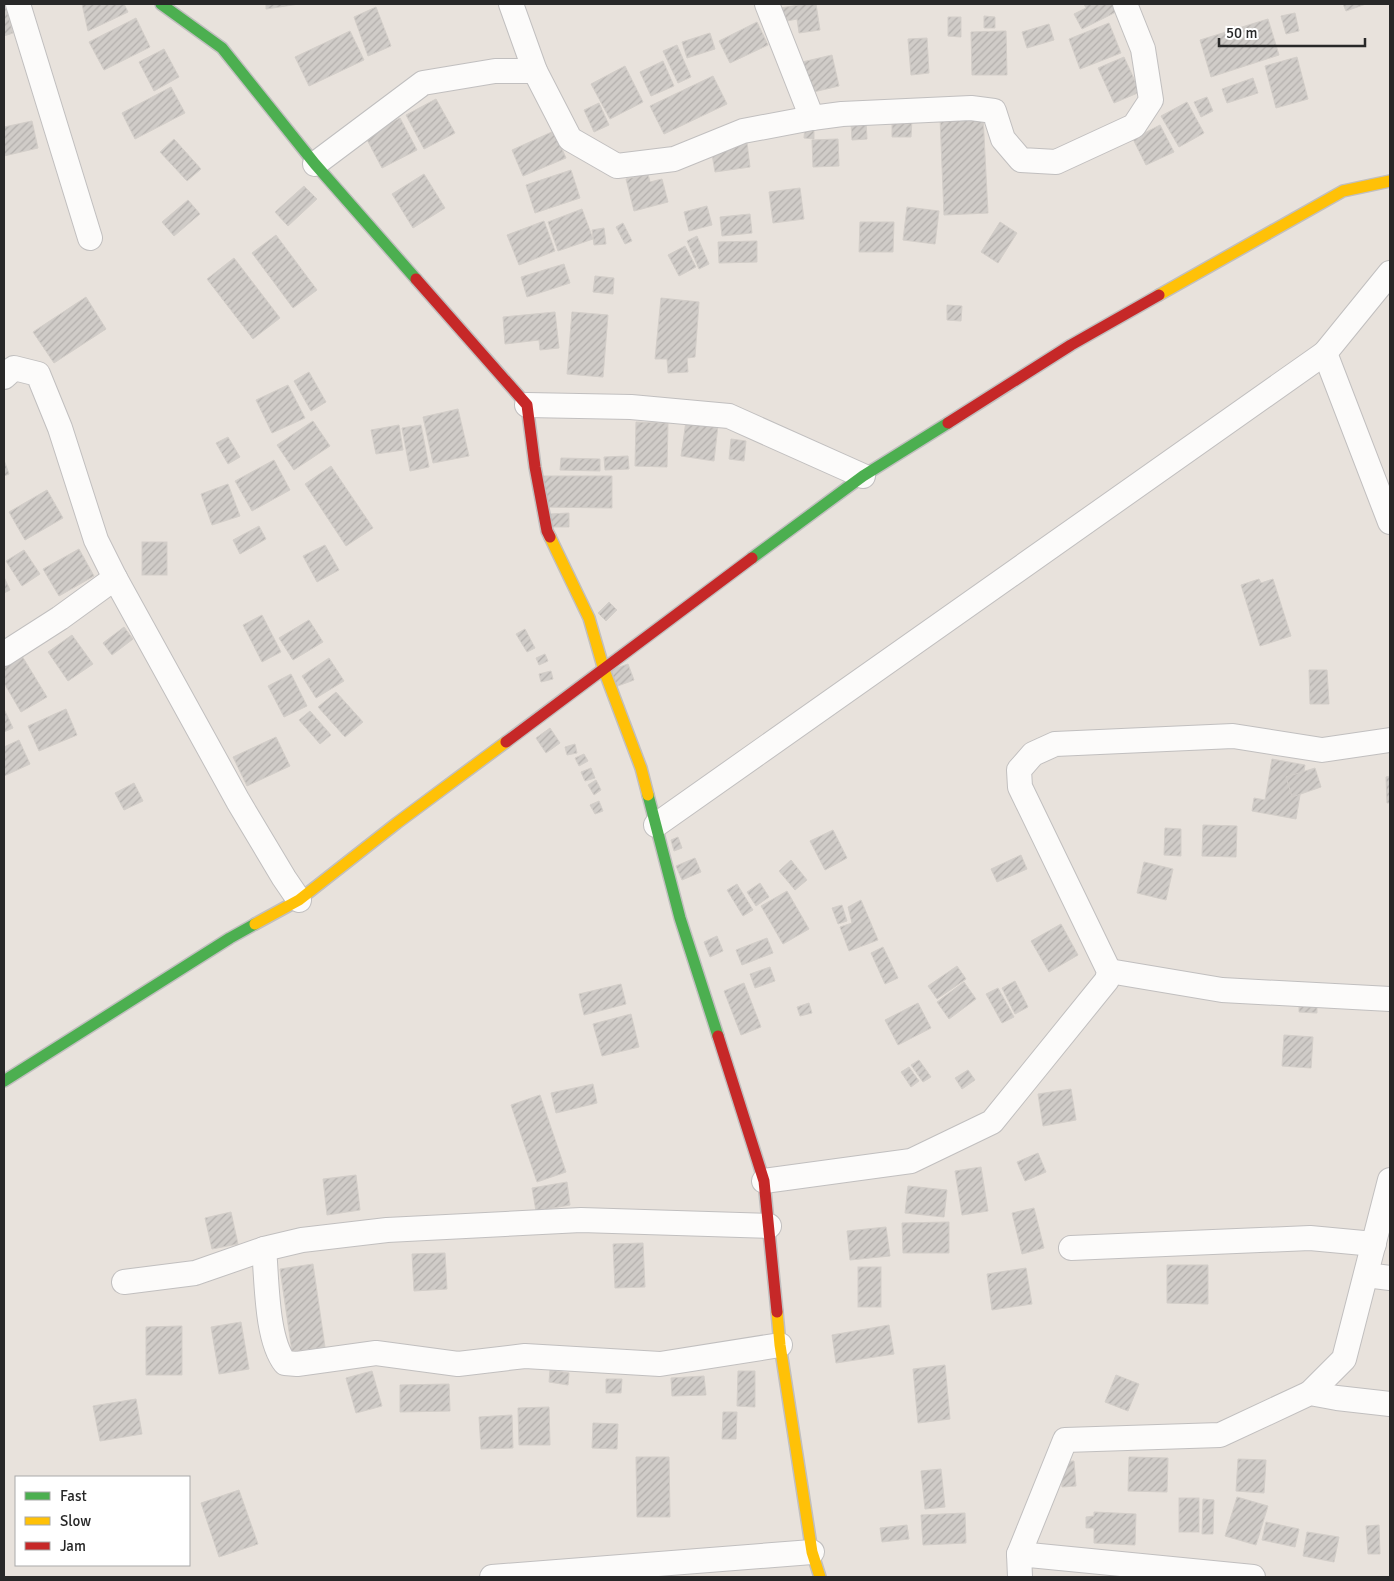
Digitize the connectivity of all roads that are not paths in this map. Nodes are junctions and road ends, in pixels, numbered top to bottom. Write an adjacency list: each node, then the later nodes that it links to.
1 (18, 4): 10 (street)
2 (162, 4): 8 (street)
3 (511, 4): 6 (street)
4 (766, 4): 7 (street)
5 (1125, 4): 7 (street)
6 (535, 71): 7 (street); 8 (street)
7 (812, 118)
8 (316, 164): 14 (street)
9 (1390, 180): 15 (street)
10 (90, 238)
11 (1390, 273): 12 (street)
12 (1325, 353): 16 (street); 21 (street)
13 (4, 377): 17 (street)
14 (528, 405): 15 (street); 19 (street)
15 (863, 476): 19 (street)
16 (1390, 522)
17 (115, 578): 18 (street); 22 (street)
18 (4, 654)
19 (604, 670): 21 (street); 22 (street)
20 (1390, 740): 23 (street)
21 (656, 825): 27 (street)
22 (299, 900): 25 (street)
23 (1109, 971): 24 (street); 27 (street)
24 (1390, 999)
25 (4, 1081)
26 (1390, 1180): 29 (street)
27 (764, 1181): 28 (street)
28 (769, 1226): 31 (street); 35 (street)
29 (1374, 1244): 30 (street); 32 (street)
30 (1071, 1248)
31 (264, 1249): 34 (street); 35 (street)
32 (1366, 1275): 33 (street); 36 (street)
33 (1390, 1278)
34 (124, 1282)
35 (780, 1345): 38 (street)
36 (1310, 1393): 37 (street); 39 (street)
37 (1390, 1404)
38 (812, 1552): 40 (street); 41 (street)
39 (1020, 1566): 42 (street)
40 (492, 1577)
41 (820, 1577)
42 (1253, 1577)

